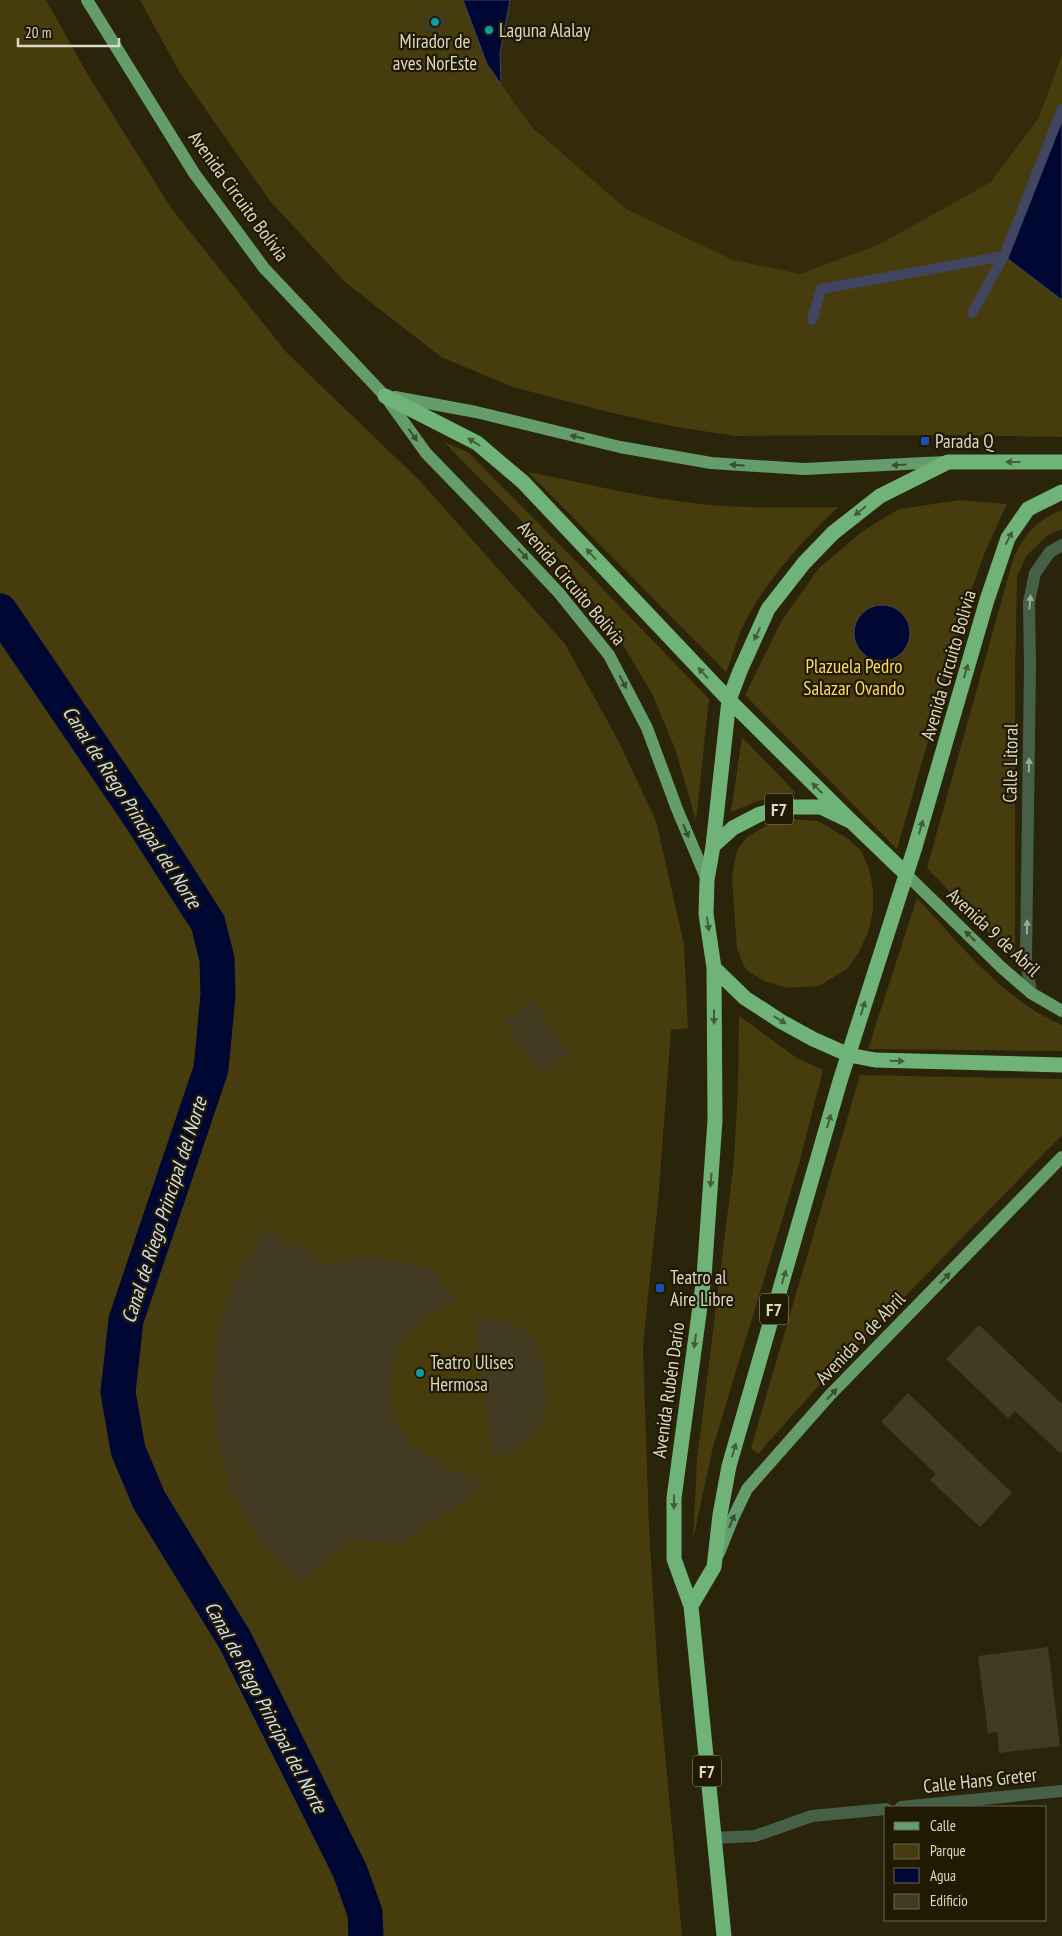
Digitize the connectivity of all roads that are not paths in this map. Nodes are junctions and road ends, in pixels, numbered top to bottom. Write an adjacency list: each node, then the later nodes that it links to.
1 (88, 0): 2 (main road, Avenida Circuito Bolivia)
2 (385, 396): 3 (main road, one-way to 2); 7 (highway, one-way to 2); 11 (main road, Avenida Circuito Bolivia, one-way to 11)
3 (948, 462): 4 (highway, one-way to 3); 7 (highway, one-way to 7)
4 (1062, 462)
5 (1062, 492): 10 (highway, Avenida Circuito Bolivia, one-way to 5)
6 (1062, 545): 13 (street, Calle Litoral, one-way to 6)
7 (729, 700): 8 (highway, one-way to 7); 9 (highway)
8 (852, 822): 9 (highway, F7); 10 (highway, F7)
9 (713, 846): 11 (highway, F7)
10 (906, 873): 13 (main road, Avenida 9 de Abril / F7, one-way to 10); 15 (highway, F7, one-way to 10)
11 (707, 880): 12 (highway, F7, one-way to 12)
12 (714, 968): 15 (highway, one-way to 15); 19 (highway, Avenida Rubén Darío / F7, one-way to 19)
13 (1031, 993): 14 (main road, Avenida 9 de Abril / F7)
14 (1062, 1011)
15 (849, 1055): 16 (highway, one-way to 16); 18 (highway, F7, one-way to 15)
16 (1062, 1065)
17 (1062, 1157): 18 (main road, Avenida 9 de Abril / F7, one-way to 17)
18 (714, 1566): 19 (highway, F7)
19 (691, 1606): 23 (highway, Avenida Rubén Darío / F7)
20 (1062, 1791): 21 (street, Calle Hans Greter)
21 (912, 1806)
22 (884, 1809): 23 (street)
23 (714, 1838): 24 (highway, Avenida Rubén Darío / F7)
24 (724, 1936)

